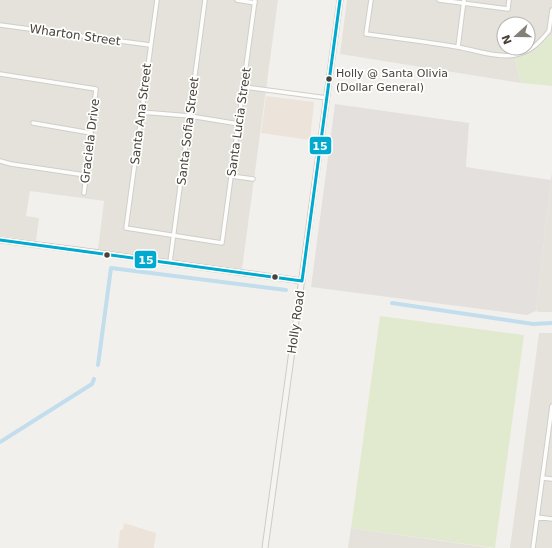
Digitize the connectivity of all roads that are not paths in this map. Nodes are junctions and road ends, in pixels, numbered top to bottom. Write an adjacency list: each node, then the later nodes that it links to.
1 (157, 0): 13 (street, Santa Ana Street)
2 (205, 0): 19 (street, Santa Sofia Street)
3 (237, 0): 8 (street)
4 (340, 0): 17 (main road, Holly Road)
5 (371, 0): 14 (street)
6 (438, 0): 9 (street)
7 (509, 0): 9 (street)
8 (255, 1): 16 (street, Santa Lucia Street)
9 (464, 2): 14 (street)
10 (552, 10): 12 (street)
11 (0, 25): 13 (street, Wharton Street)
12 (551, 31): 14 (street)
13 (150, 45): 18 (street, Santa Ana Street)
14 (458, 47)
15 (0, 74): 22 (street, Graciela Drive)
16 (244, 87): 17 (street); 21 (street, Santa Lucia Street)
17 (327, 98): 31 (main road, Holly Road)
18 (142, 112): 19 (street); 28 (street, Santa Ana Street)
19 (190, 116): 21 (street); 28 (street, Santa Sofia Street)
20 (33, 123): 22 (street)
21 (239, 124): 25 (street, Santa Lucia Street)
22 (91, 133): 24 (street, Graciela Drive)
23 (0, 161): 24 (street)
24 (85, 175): 27 (street, Graciela Drive)
25 (232, 176): 26 (street); 28 (street, Santa Lucia Street)
26 (253, 179)
27 (84, 193)
28 (174, 236): 30 (street, Santa Sofia Street)
29 (0, 240): 30 (main road)
30 (170, 262): 31 (main road)
31 (302, 282): 37 (main road, Holly Road)
32 (552, 406): 33 (street)
33 (542, 478): 34 (street); 35 (street)
34 (552, 479)
35 (537, 517): 36 (street); 38 (street)
36 (552, 519)
37 (265, 548)
38 (533, 548)

